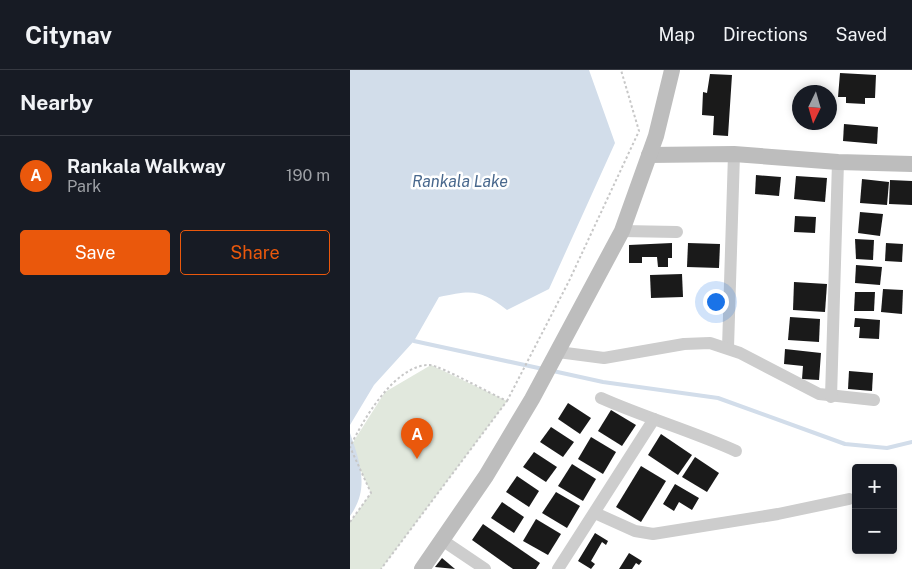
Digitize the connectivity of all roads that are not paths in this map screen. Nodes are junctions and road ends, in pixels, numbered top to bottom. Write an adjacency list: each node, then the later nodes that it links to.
1 (672, 70): 2 (main road)
2 (649, 154): 3 (main road); 6 (main road)
3 (734, 154): 4 (main road); 8 (street)
4 (838, 162): 5 (main road); 10 (street)
5 (912, 164)
6 (622, 231): 7 (street); 9 (main road)
7 (677, 232)
8 (728, 348): 9 (street); 10 (street)
9 (551, 364): 17 (main road)
10 (831, 397): 12 (street)
11 (601, 398): 13 (street)
12 (874, 400)
13 (654, 419): 14 (street); 16 (street)
14 (736, 451)
15 (849, 498): 16 (street)
16 (595, 513): 20 (street)
17 (442, 540): 18 (main road); 19 (street)
18 (422, 569)
19 (486, 569)
20 (558, 569)

